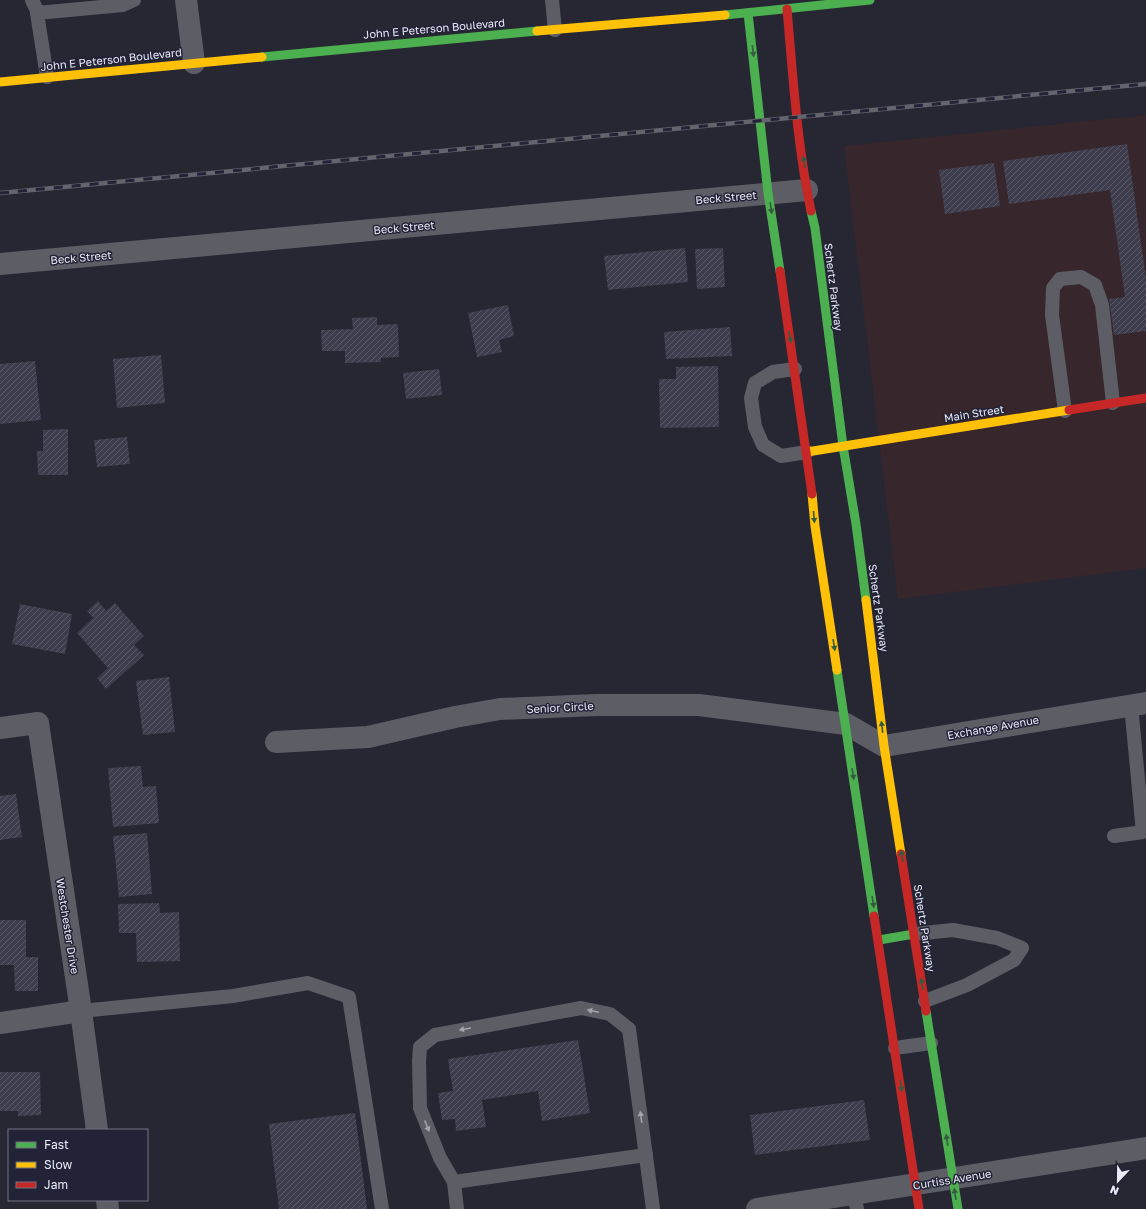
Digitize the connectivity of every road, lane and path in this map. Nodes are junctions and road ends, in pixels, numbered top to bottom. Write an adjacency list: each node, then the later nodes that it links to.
1 (32, 0): 8 (lane)
2 (134, 0): 8 (lane)
3 (186, 0): 11 (street)
4 (552, 0): 10 (lane)
5 (870, 0): 7 (main road, John E Peterson Boulevard)
6 (768, 5): 7 (main road, John E Peterson Boulevard); 9 (main road, John E Peterson Boulevard)
7 (787, 9): 14 (main road, Schertz Parkway, one-way to 7)
8 (38, 13): 12 (lane)
9 (748, 13): 10 (main road, John E Peterson Boulevard); 15 (main road, one-way to 15)
10 (555, 30): 11 (main road, John E Peterson Boulevard)
11 (194, 63): 12 (main road, John E Peterson Boulevard)
12 (47, 77): 13 (main road, John E Peterson Boulevard)
13 (0, 82)
14 (807, 190): 15 (street, Beck Street); 21 (main road, Schertz Parkway)
15 (768, 193): 16 (street, Beck Street); 17 (main road, one-way to 17)
16 (0, 264)
17 (795, 368): 22 (main road); 22 (lane)
18 (1146, 398): 19 (main road, Main Street)
19 (1113, 403): 20 (main road, Main Street); 20 (lane)
20 (1065, 411): 21 (main road, Main Street)
21 (842, 446): 22 (main road, Main Street); 27 (main road, Schertz Parkway, one-way to 21)
22 (807, 452): 24 (main road, one-way to 24)
23 (1139, 704): 27 (street, Exchange Avenue); 28 (lane)
24 (846, 724): 26 (street, Senior Circle); 27 (street); 30 (main road, one-way to 30)
25 (0, 728): 32 (street, Westchester Drive)
26 (276, 742)
27 (884, 746): 29 (main road, Schertz Parkway, one-way to 27)
28 (1114, 836)
29 (914, 934): 30 (main road); 31 (main road, Schertz Parkway, one-way to 29); 31 (lane)
30 (879, 940): 35 (main road)
31 (925, 1001): 34 (main road, Schertz Parkway)
32 (81, 1011): 33 (street); 36 (street, Westchester Drive); 43 (lane)
33 (0, 1023)
34 (932, 1043): 35 (lane); 39 (main road, Schertz Parkway, one-way to 34)
35 (895, 1048): 41 (main road, one-way to 41)
36 (97, 1129)
37 (1146, 1148): 39 (street, Curtiss Avenue)
38 (646, 1155): 40 (lane); 40 (lane, one-way to 40); 45 (lane)
39 (953, 1179): 41 (street, Curtiss Avenue); 48 (main road, Schertz Parkway, one-way to 39)
40 (454, 1182): 44 (lane)
41 (915, 1184): 42 (street, Curtiss Avenue); 47 (main road)
42 (856, 1201): 46 (street, Curtiss Avenue)
43 (382, 1209)
44 (457, 1209)
45 (653, 1209)
46 (757, 1209)
47 (919, 1209)
48 (958, 1209)

